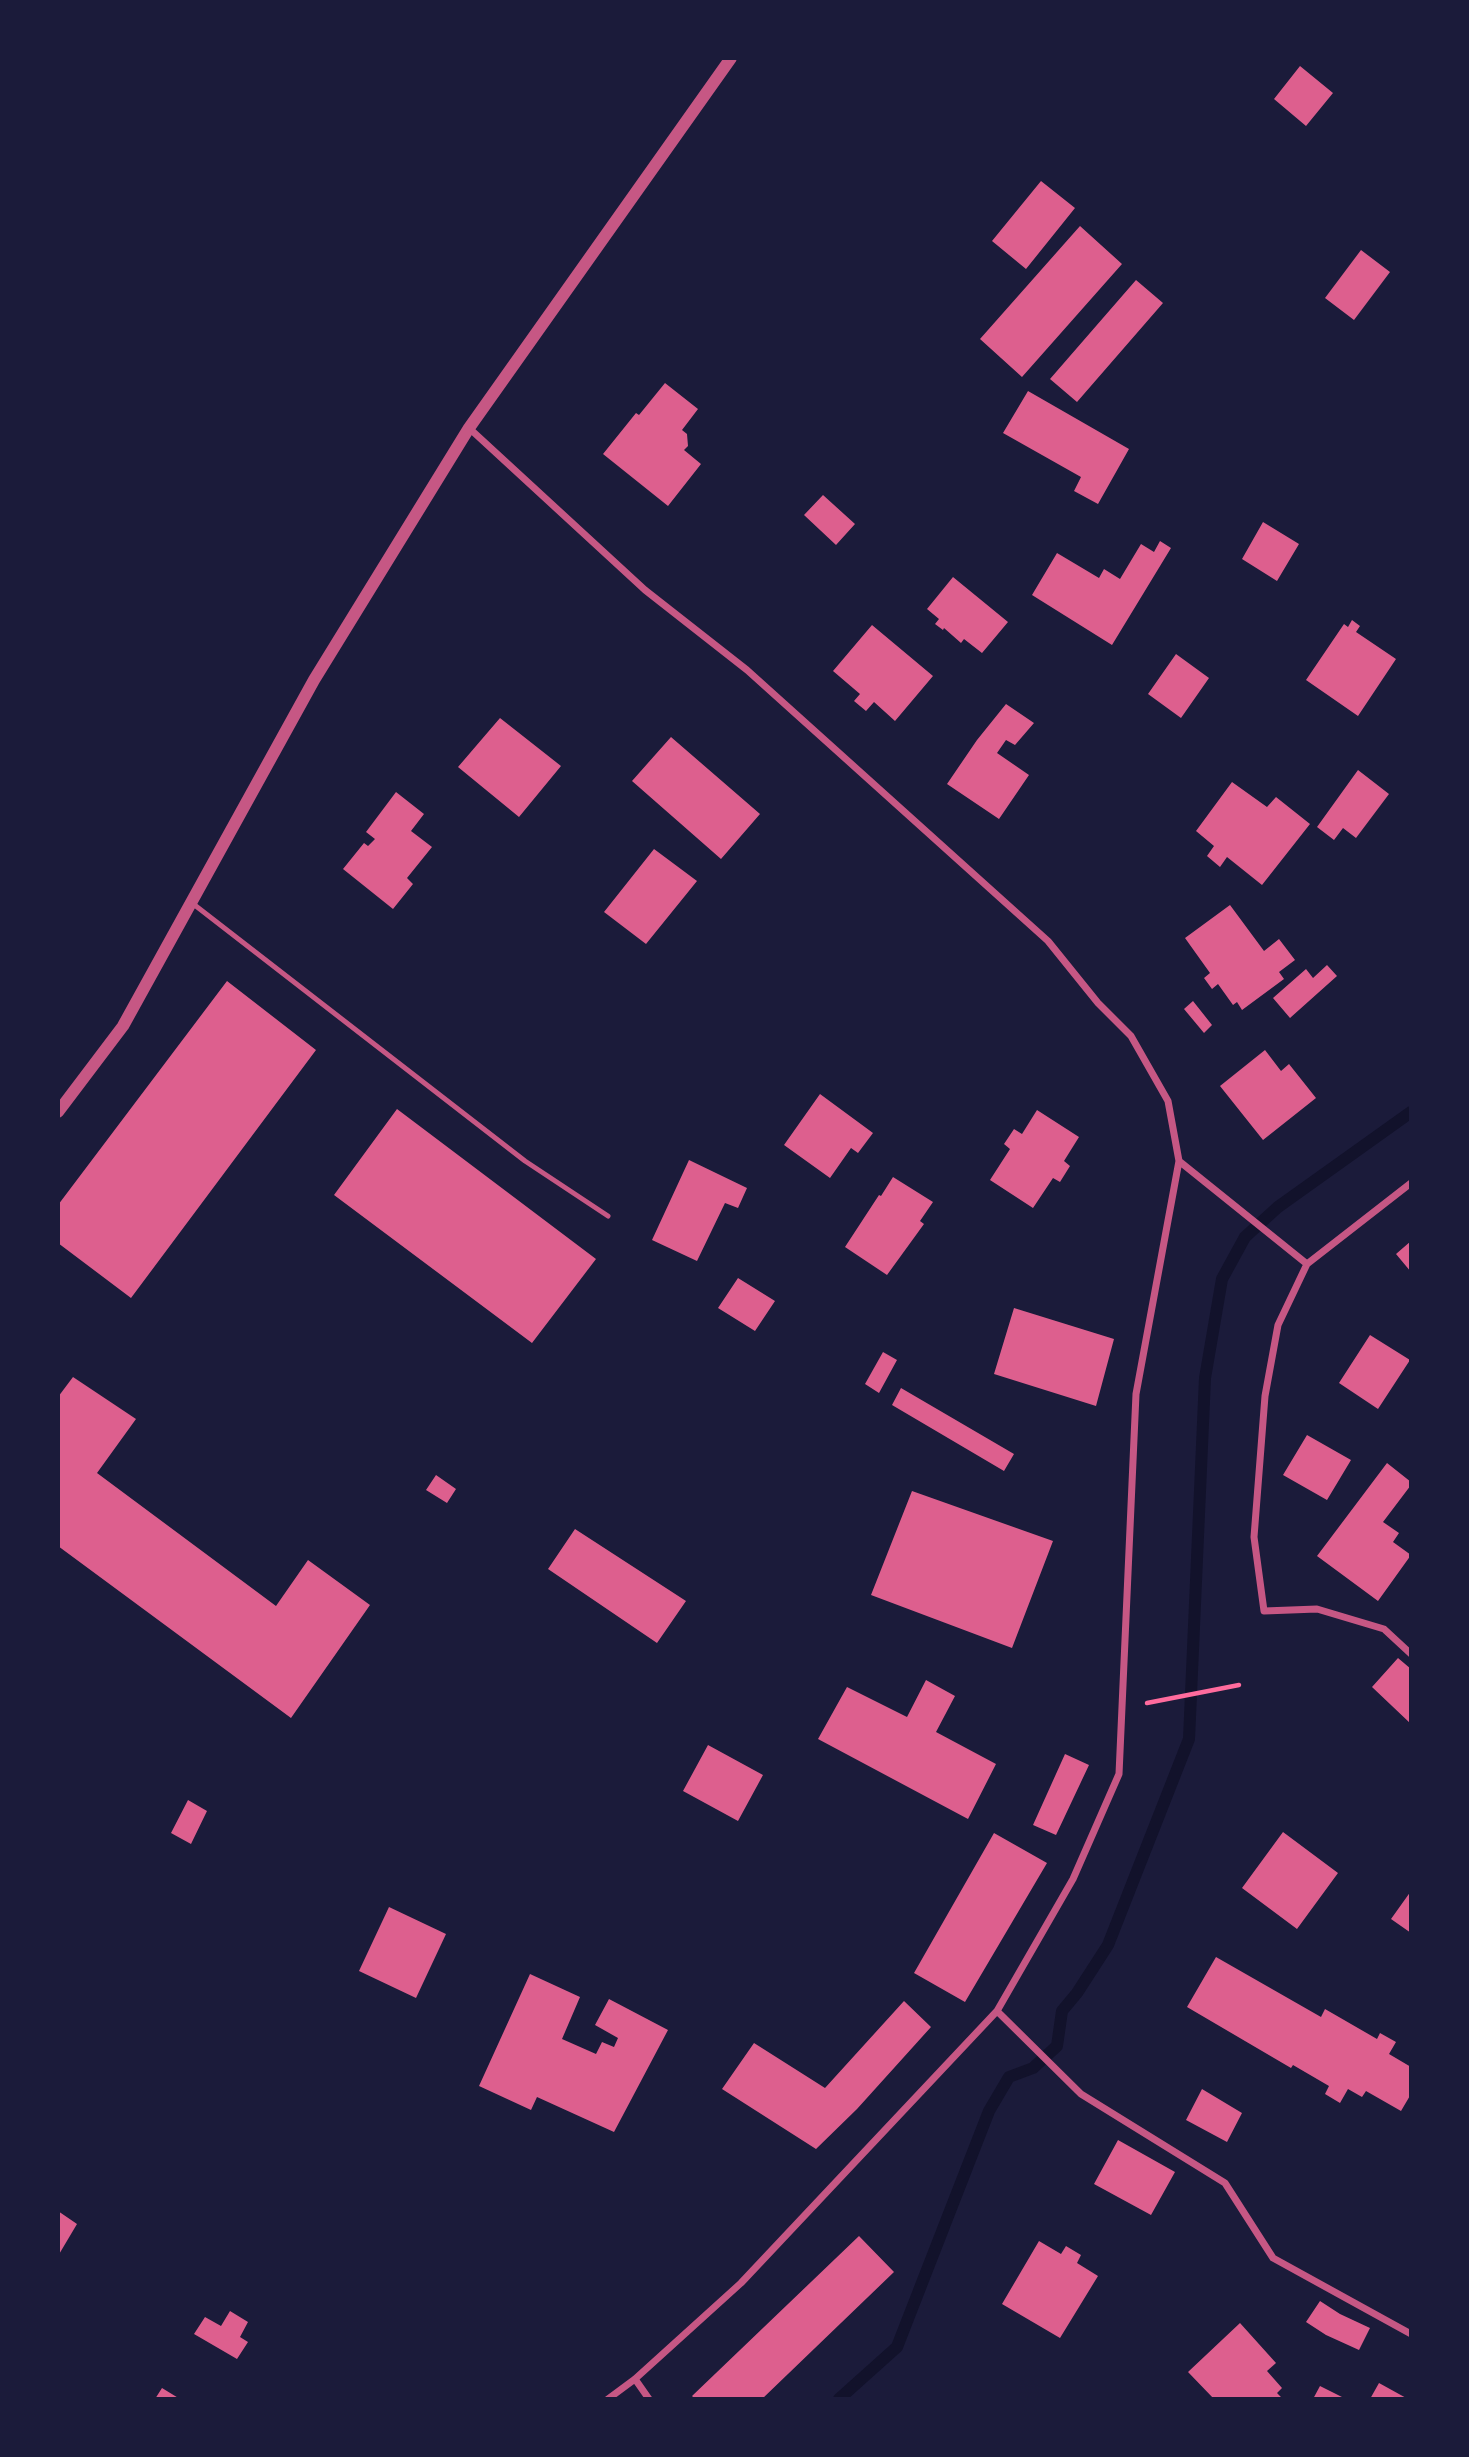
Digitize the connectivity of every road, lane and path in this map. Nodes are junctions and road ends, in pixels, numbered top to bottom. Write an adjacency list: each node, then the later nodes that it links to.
1 (731, 58): 2 (street)
2 (469, 428): 3 (street); 5 (street)
3 (192, 903): 4 (street); 7 (lane)
4 (58, 1112)
5 (1179, 1161): 8 (street); 11 (street)
6 (1411, 1183): 8 (street)
7 (608, 1216)
8 (1307, 1264): 9 (street)
9 (1411, 1654)
10 (1239, 1685): 11 (path)
11 (1122, 1708): 12 (street)
12 (997, 2011): 13 (street); 14 (street)
13 (1411, 2334)
14 (635, 2379): 15 (street); 16 (street)
15 (608, 2399)
16 (649, 2399)

